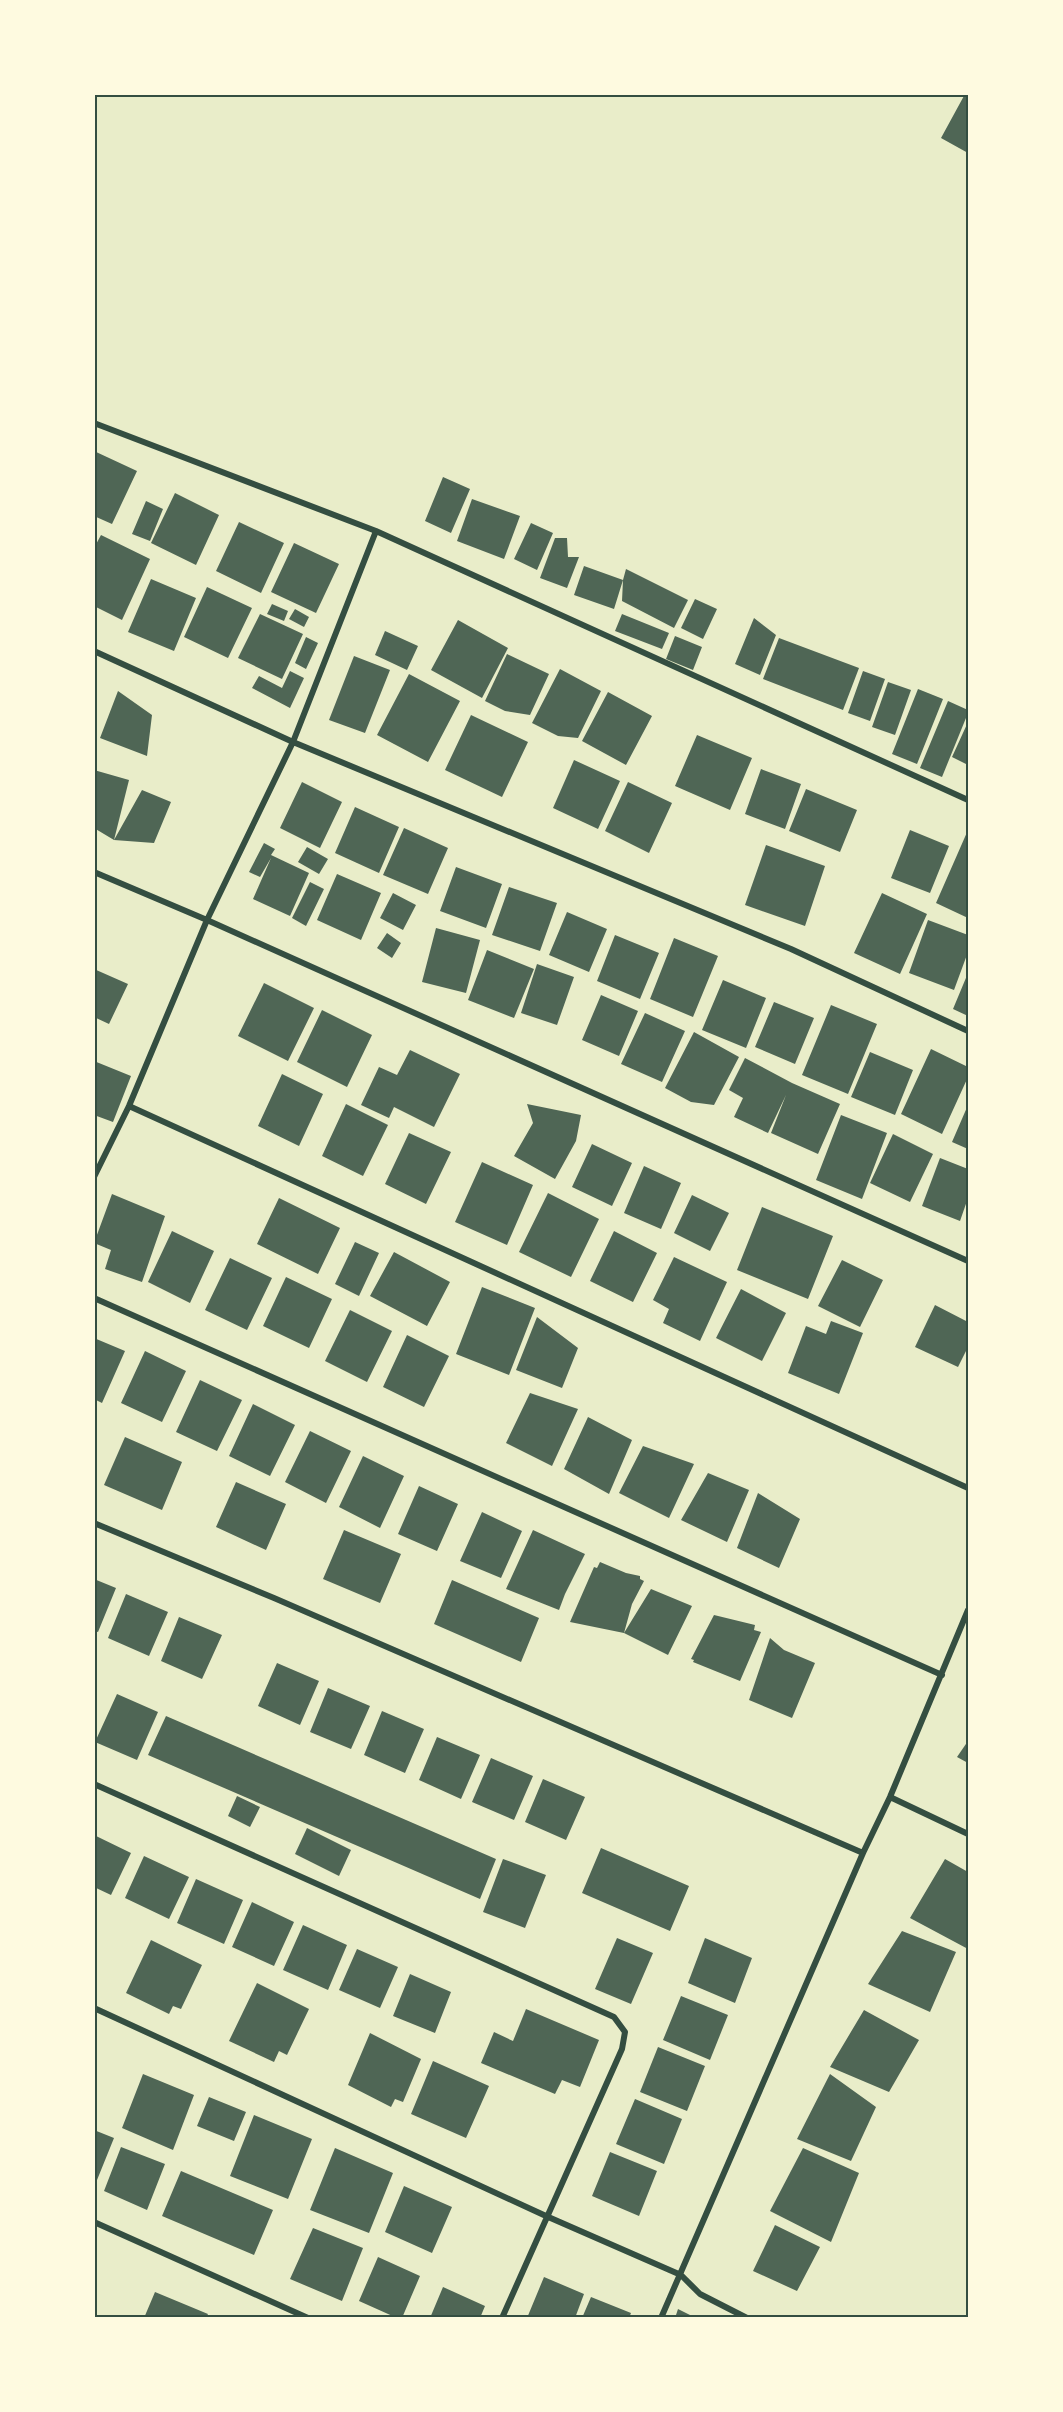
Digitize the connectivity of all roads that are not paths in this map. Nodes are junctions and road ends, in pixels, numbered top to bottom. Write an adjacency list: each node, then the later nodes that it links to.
1 (94, 423): 2 (street)
2 (376, 531): 4 (street); 5 (street)
3 (94, 651): 4 (street)
4 (293, 742): 7 (street); 8 (street)
5 (969, 800)
6 (94, 872): 7 (street)
7 (207, 920): 9 (street); 11 (street)
8 (969, 1031)
9 (129, 1106): 10 (street); 13 (street)
10 (94, 1177)
11 (969, 1261)
12 (94, 1298): 16 (street)
13 (969, 1488)
14 (94, 1523): 20 (street)
15 (969, 1610): 16 (street)
16 (942, 1675): 18 (street)
17 (94, 1784): 22 (street)
18 (890, 1797): 19 (street); 20 (street)
19 (969, 1834)
20 (863, 1853): 24 (street)
21 (94, 2008): 22 (street)
22 (546, 2216): 24 (street); 26 (street)
23 (94, 2222): 25 (street)
24 (681, 2275): 27 (street); 28 (street)
25 (308, 2318)
26 (502, 2318)
27 (661, 2318)
28 (747, 2318)

